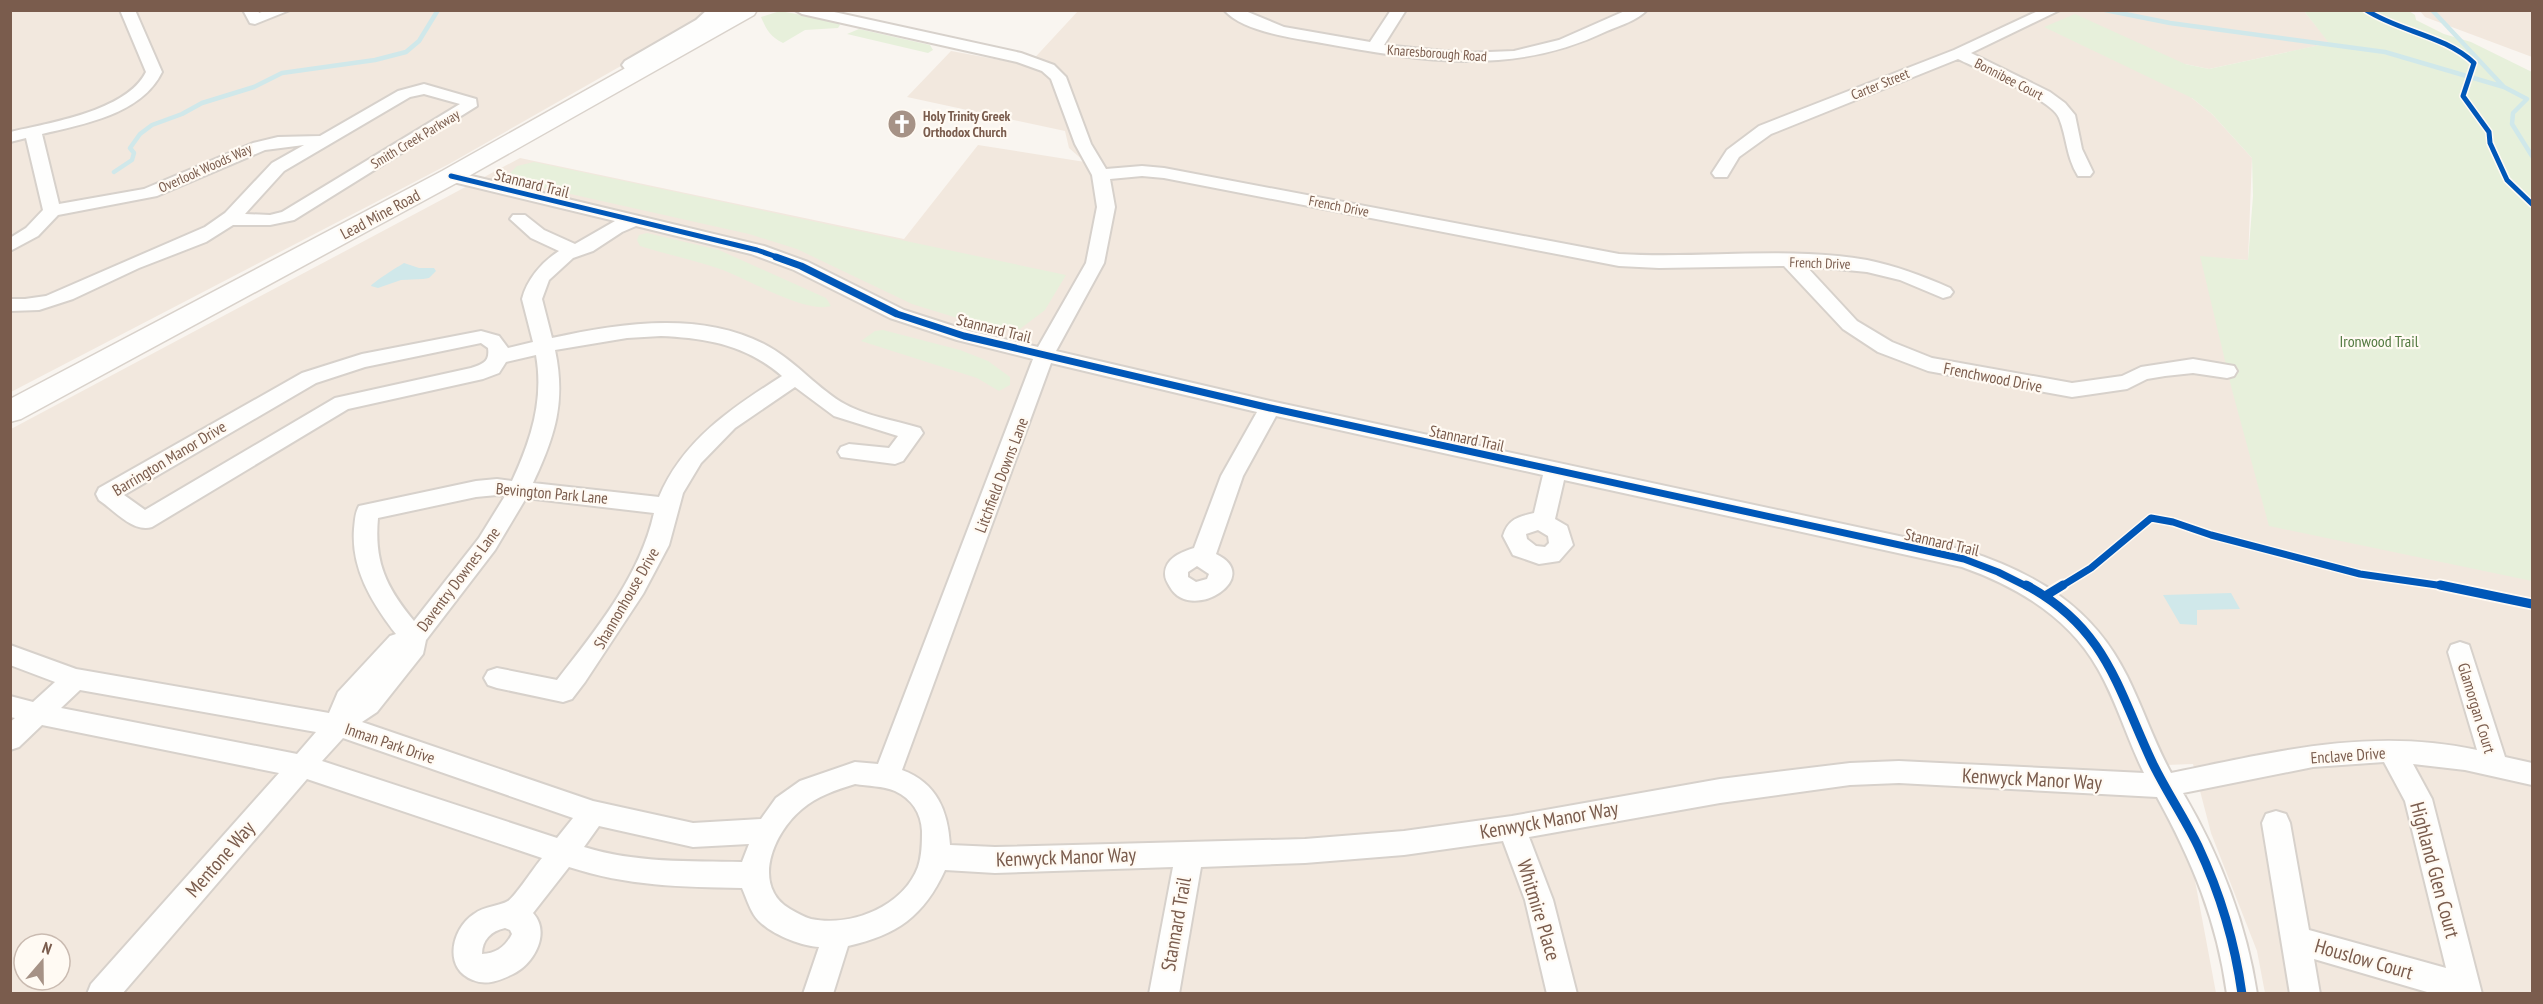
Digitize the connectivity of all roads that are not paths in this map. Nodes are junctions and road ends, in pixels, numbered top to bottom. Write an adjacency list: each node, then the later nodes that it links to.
1 (127, 10): 13 (street)
2 (250, 10): 3 (street)
3 (284, 10)
4 (718, 10): 20 (street)
5 (746, 10): 19 (main road, Lead Mine Road)
6 (802, 10): 18 (street)
7 (1232, 10): 11 (street, Knaresborough Road)
8 (1399, 10): 11 (street)
9 (1640, 10): 11 (street, Knaresborough Road)
10 (2039, 13): 12 (street, Carter Street)
11 (1374, 48)
12 (1959, 53): 16 (street, Bonnibee Court); 17 (street, Carter Street)
13 (33, 131): 14 (street); 21 (street)
14 (10, 137)
15 (323, 141): 21 (street, Overlook Woods Way); 23 (street, Smith Creek Parkway); 23 (street, Smith Creek Parkway)
16 (2084, 172)
17 (1721, 173)
18 (1101, 175): 28 (street, French Drive); 32 (street, Litchfield Downs Lane)
19 (451, 176): 20 (main road, Lead Mine Road); 22 (street, Stannard Trail)
20 (406, 200): 37 (main road, Lead Mine Road)
21 (52, 211): 26 (street)
22 (590, 211): 25 (street, Stannard Trail); 27 (street, Daventry Downes Lane)
23 (230, 219): 30 (street, Smith Creek Parkway)
24 (519, 219): 27 (street)
25 (635, 221): 27 (street, Daventry Downes Lane); 32 (street, Stannard Trail)
26 (10, 246)
27 (573, 250): 31 (street, Daventry Downes Lane)
28 (1791, 262): 29 (street, French Drive); 34 (street, Frenchwood Drive)
29 (1943, 292)
30 (13, 311)
31 (545, 346): 33 (street, Barrington Manor Drive); 35 (street, Barrington Manor Drive); 40 (street, Daventry Downes Lane)
32 (1044, 355): 36 (street, Stannard Trail); 57 (street, Litchfield Downs Lane)
33 (499, 357): 33 (street, Barrington Manor Drive)
34 (2227, 371)
35 (796, 376): 38 (street, Barrington Manor Drive); 41 (street, Shannonhouse Drive)
36 (1270, 408): 39 (street, Stannard Trail); 43 (street)
37 (10, 412)
38 (849, 452)
39 (1555, 471): 42 (street); 58 (street, Stannard Trail)
40 (521, 488): 41 (street, Bevington Park Lane); 44 (street, Daventry Downes Lane); 44 (street, Bevington Park Lane)
41 (668, 506): 47 (street, Shannonhouse Drive)
42 (1543, 522)
43 (1203, 558)
44 (414, 638): 51 (street, Daventry Downes Lane)
45 (2460, 652): 54 (street, Glamorgan Court)
46 (10, 655): 48 (street, Inman Park Drive)
47 (497, 678)
48 (75, 679): 50 (street); 51 (street, Inman Park Drive)
49 (10, 706): 50 (street)
50 (38, 714): 52 (street); 55 (street)
51 (338, 725): 55 (street, Mentone Way); 59 (street, Inman Park Drive)
52 (10, 739)
53 (2391, 751): 54 (street, Enclave Drive); 58 (street, Enclave Drive); 70 (street, Highland Glen Court)
54 (2494, 764): 56 (street, Enclave Drive)
55 (302, 766): 63 (street); 71 (street, Mentone Way)
56 (2532, 774)
57 (887, 776): 62 (street); 65 (street)
58 (2163, 786): 61 (street, Kenwyck Manor Way); 75 (street, Stannard Trail)
59 (592, 813): 62 (street, Inman Park Drive); 63 (street)
60 (2276, 824): 69 (street)
61 (1512, 828): 64 (street, Kenwyck Manor Way); 74 (street, Whitmire Place)
62 (767, 831): 66 (street)
63 (561, 854): 66 (street); 67 (street)
64 (1189, 854): 65 (street, Kenwyck Manor Way); 73 (street, Stannard Trail)
65 (934, 857): 68 (street)
66 (753, 875): 68 (street)
67 (514, 916)
68 (837, 935): 72 (street)
69 (2296, 939): 70 (street, Houslow Court); 76 (street)
70 (2466, 991)
71 (102, 993)
72 (818, 993)
73 (1164, 993)
74 (1562, 993)
75 (2242, 993)
76 (2305, 993)

